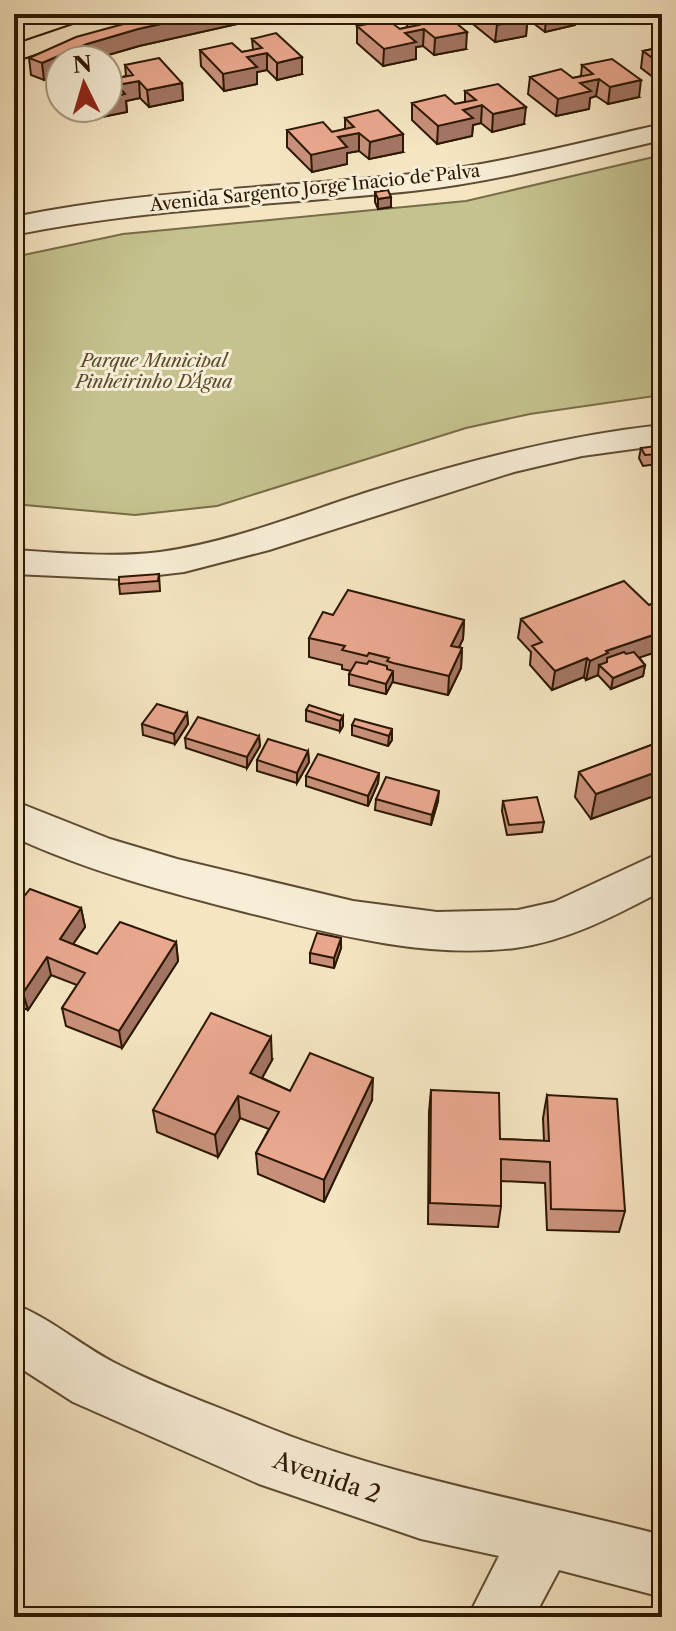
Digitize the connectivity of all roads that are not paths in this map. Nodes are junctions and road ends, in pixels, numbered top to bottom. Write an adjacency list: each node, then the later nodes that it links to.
1 (152, 14): 2 (main road)
2 (14, 53)
3 (662, 132): 4 (street, Avenida Sargento Jorge Inacio de Palva)
4 (14, 226)
5 (662, 435): 6 (street)
6 (14, 562)
7 (14, 818): 8 (street)
8 (662, 870)
9 (14, 1331): 10 (street, Avenida 2)
10 (544, 1535): 11 (street, Avenida 2); 12 (street)
11 (662, 1566)
12 (500, 1617)

